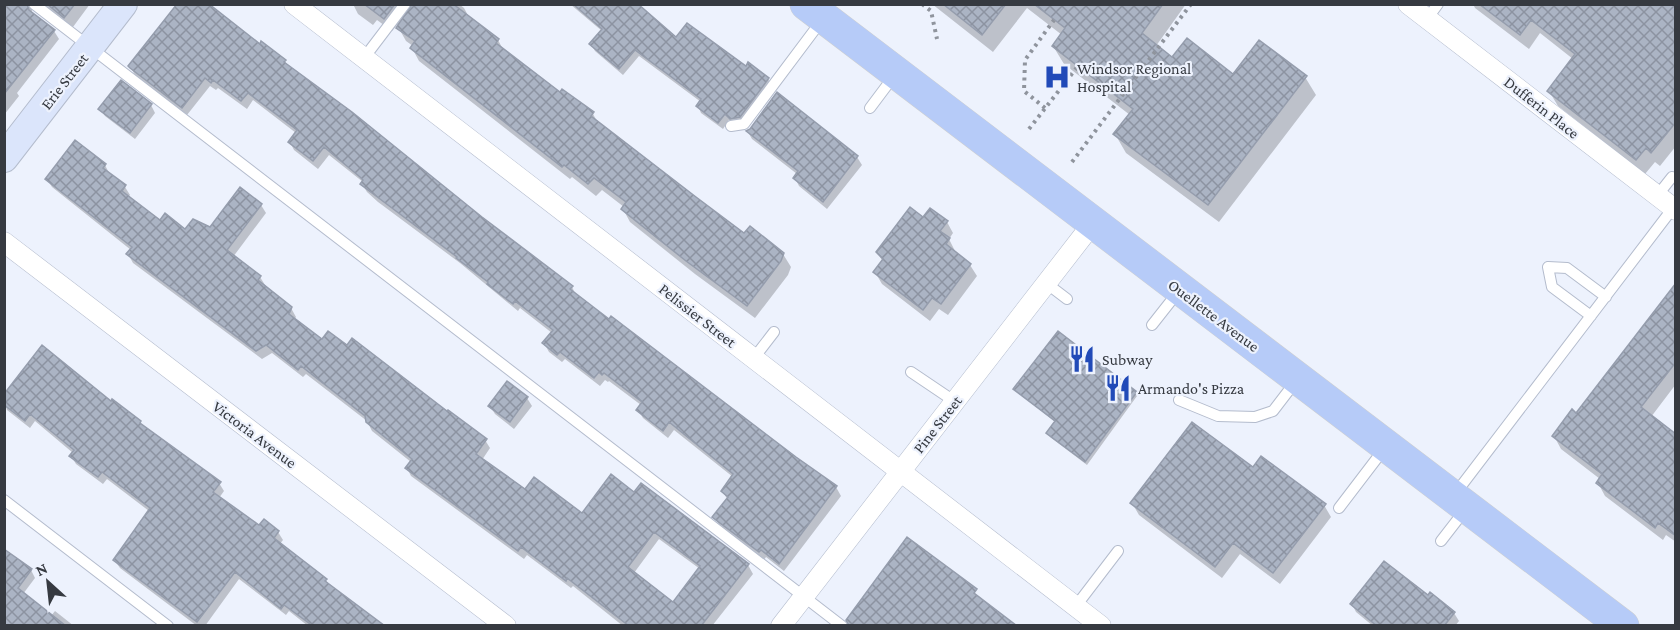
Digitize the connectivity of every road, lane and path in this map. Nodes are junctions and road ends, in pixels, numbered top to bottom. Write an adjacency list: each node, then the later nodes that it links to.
1 (34, 4): 12 (lane)
2 (123, 4): 12 (street, Erie Street)
3 (294, 4): 13 (street, Pelissier Street)
4 (405, 4): 13 (lane)
5 (922, 4): 11 (path)
6 (1191, 4): 21 (path)
7 (1408, 4): 9 (street, Dufferin Place)
8 (815, 11): 15 (main road, Ouellette Avenue); 18 (lane)
9 (1433, 12): 23 (street, Dufferin Place)
10 (1054, 20): 17 (path)
11 (937, 39)
12 (90, 48): 20 (street, Erie Street); 46 (lane)
13 (364, 58): 34 (street, Pelissier Street)
14 (1078, 66): 17 (path)
15 (896, 73): 16 (lane); 25 (main road, Ouellette Avenue)
16 (870, 108)
17 (1045, 108): 19 (path)
18 (731, 126)
19 (1029, 129)
20 (4, 158)
21 (1072, 162)
22 (1672, 177): 23 (lane)
23 (1657, 196): 24 (street, Dufferin Place)
24 (1674, 209): 29 (lane)
25 (1093, 223): 27 (street, Pine Street); 28 (main road, Ouellette Avenue)
26 (4, 242): 49 (street, Victoria Avenue)
27 (1046, 283): 30 (lane); 38 (street, Pine Street)
28 (1180, 289): 32 (lane); 36 (main road, Ouellette Avenue)
29 (1606, 297): 31 (lane); 31 (lane)
30 (1067, 299)
31 (1591, 316): 42 (lane)
32 (1152, 325)
33 (774, 332): 34 (lane)
34 (754, 358): 40 (street, Pelissier Street)
35 (911, 372): 38 (lane)
36 (1298, 379): 37 (lane); 39 (main road, Ouellette Avenue)
37 (1179, 400)
38 (954, 401): 40 (street, Pine Street)
39 (1386, 446): 42 (main road, Ouellette Avenue); 43 (lane)
40 (900, 471): 46 (street, Pine Street); 47 (street, Pelissier Street)
41 (4, 500): 48 (lane)
42 (1460, 502): 44 (lane); 53 (main road, Ouellette Avenue)
43 (1339, 508)
44 (1442, 541)
45 (1118, 552): 47 (lane)
46 (804, 595): 50 (street, Pine Street); 51 (lane)
47 (1076, 606): 52 (street, Pelissier Street)
48 (168, 626)
49 (506, 626)
50 (781, 626)
51 (842, 626)
52 (1101, 626)
53 (1623, 626)

